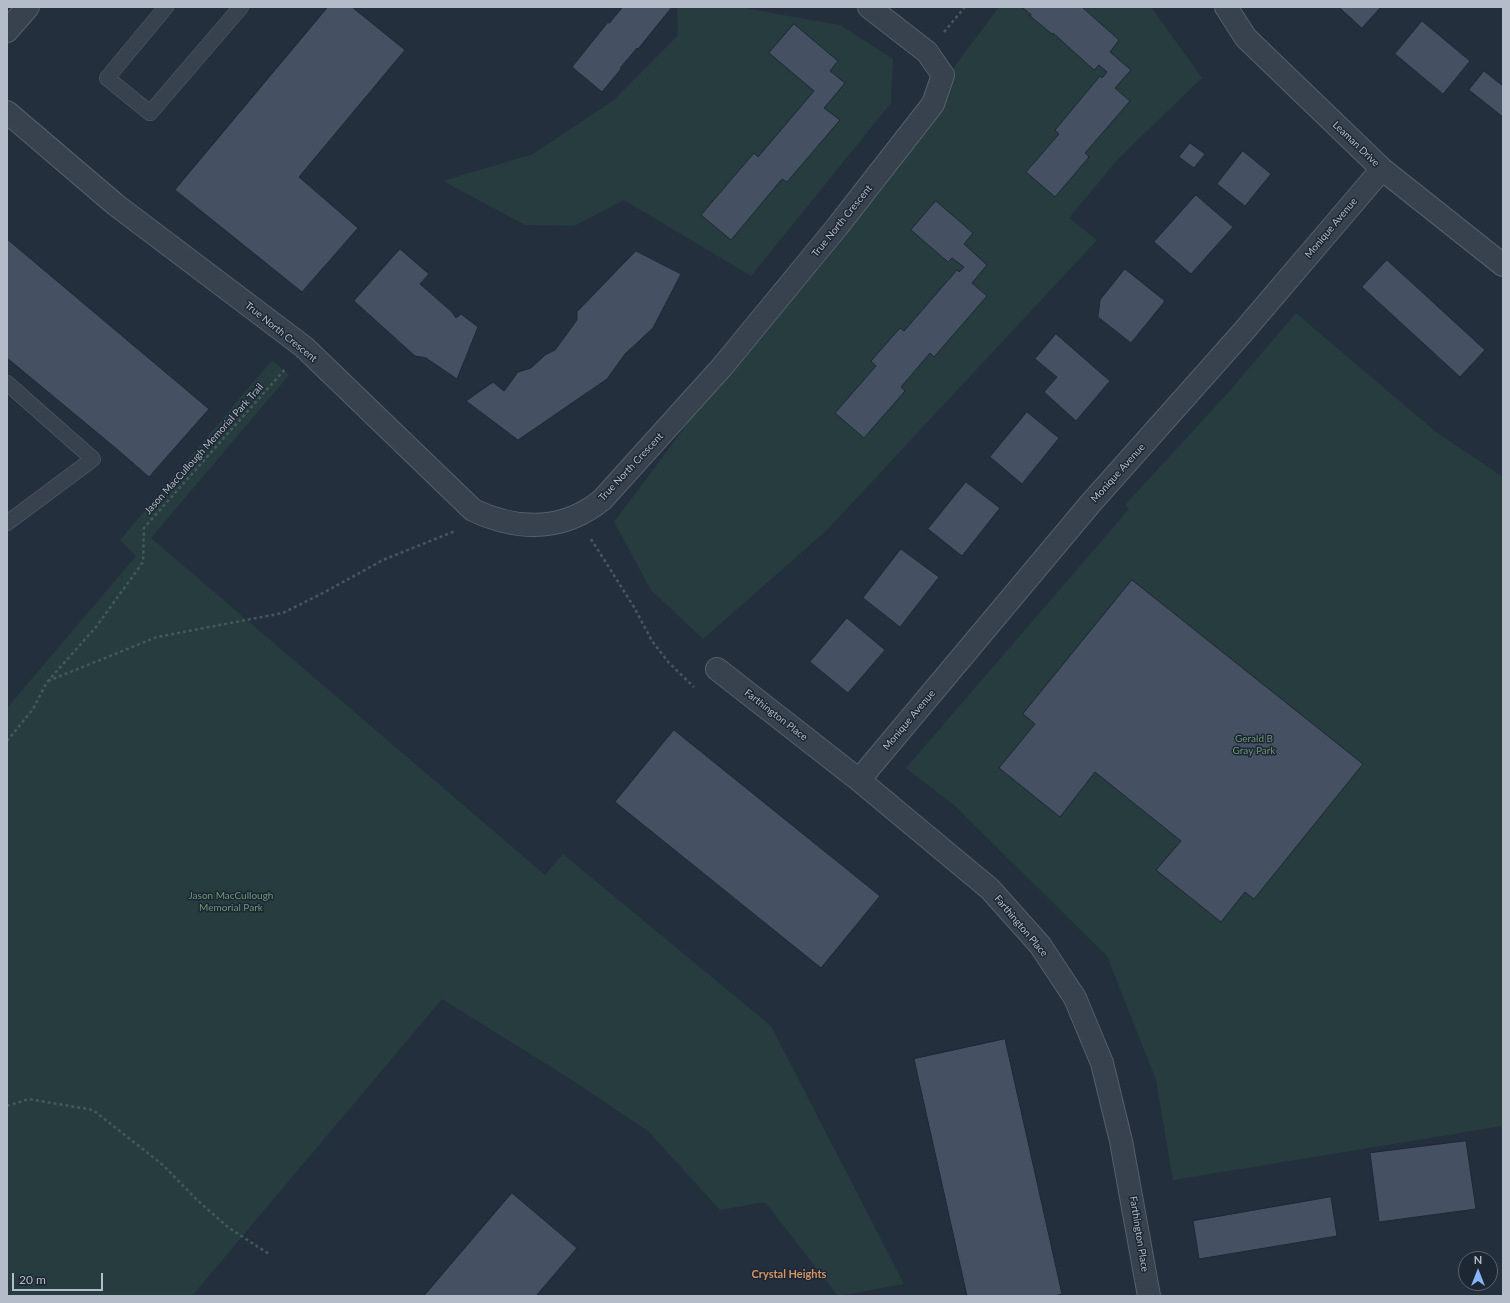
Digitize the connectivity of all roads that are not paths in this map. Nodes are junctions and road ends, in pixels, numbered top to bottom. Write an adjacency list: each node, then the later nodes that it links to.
1 (28, 7): 6 (street)
2 (166, 7): 3 (lane)
3 (241, 7)
4 (869, 7): 7 (street, True North Crescent)
5 (1226, 7): 8 (street, Leaman Drive)
6 (7, 31)
7 (7, 112)
8 (1382, 169): 9 (street, Leaman Drive); 13 (street, Monique Avenue)
9 (1503, 265)
10 (7, 383): 11 (lane)
11 (7, 523)
12 (717, 669): 13 (street, Farthington Place)
13 (858, 780): 14 (street, Farthington Place)
14 (1149, 1296)

